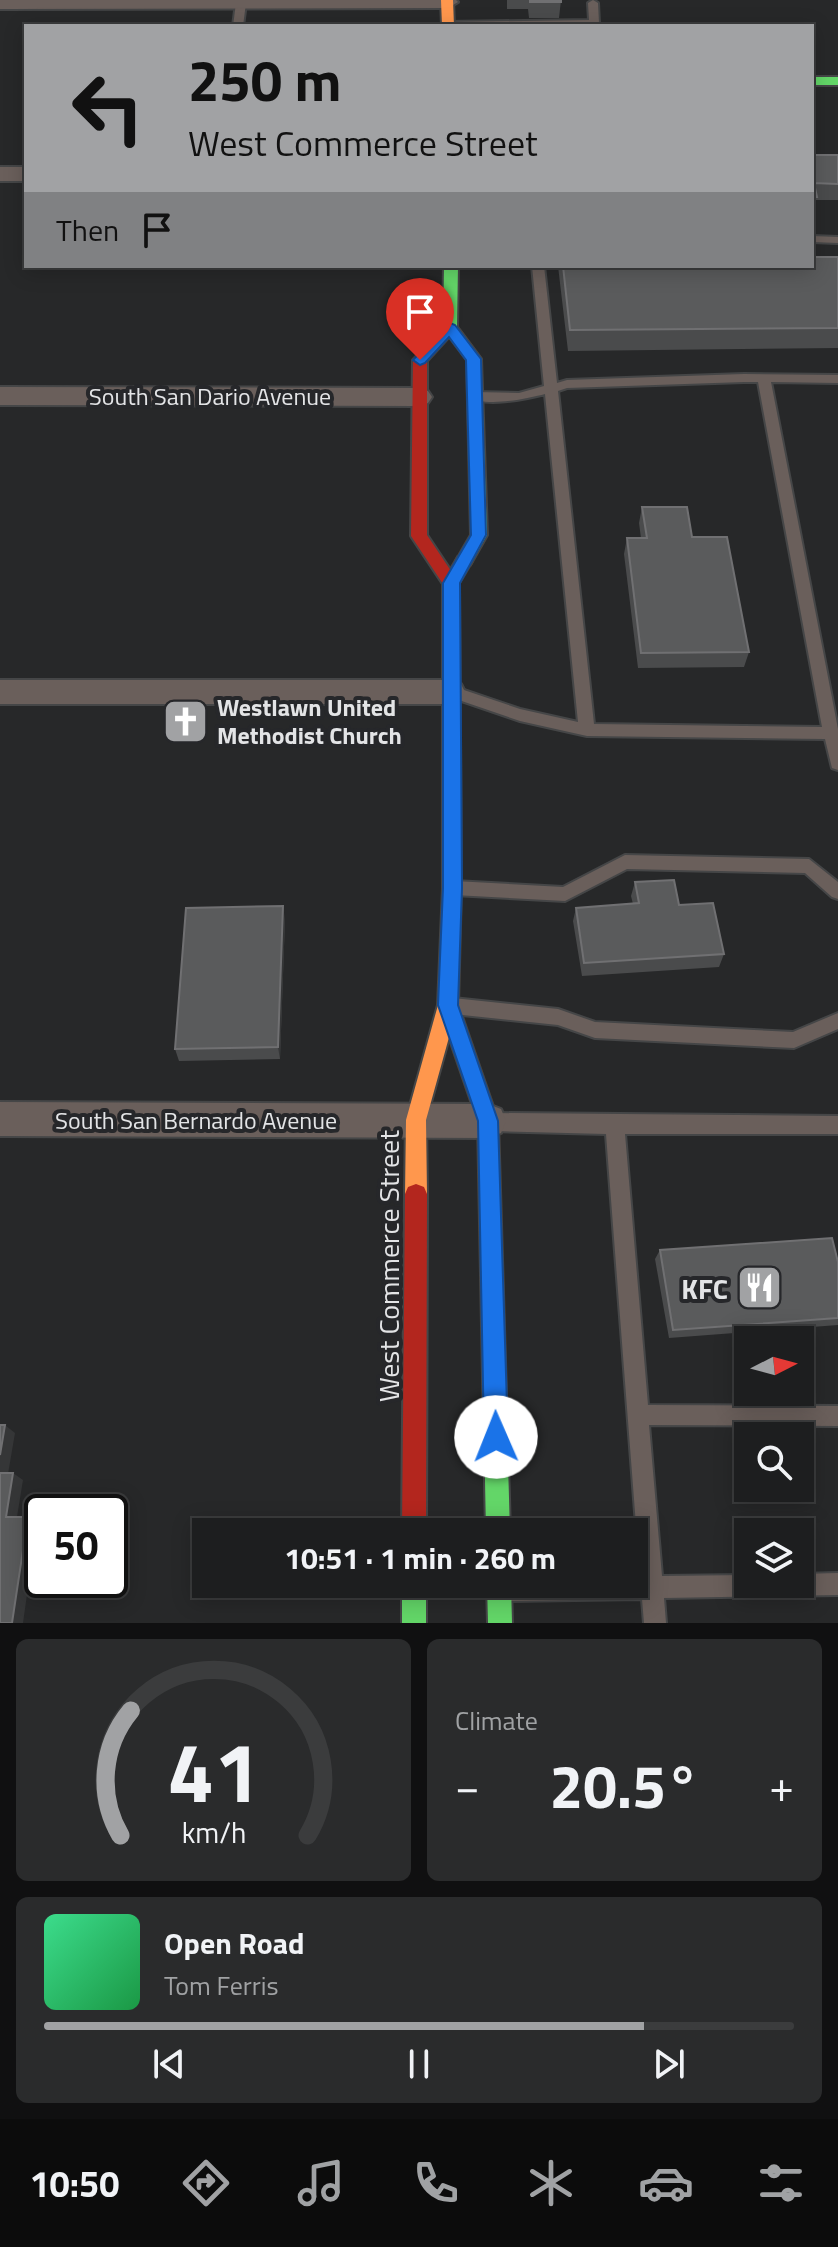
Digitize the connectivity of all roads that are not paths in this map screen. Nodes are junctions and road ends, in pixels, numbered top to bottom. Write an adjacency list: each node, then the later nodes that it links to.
1 (448, 1): 3 (street); 6 (main road)
2 (0, 3): 3 (street)
3 (241, 3): 5 (lane)
4 (593, 3): 7 (lane)
5 (238, 24)
6 (448, 24)
7 (545, 24)
8 (814, 81): 9 (main road)
9 (838, 81)
10 (0, 174): 11 (street)
11 (24, 174)
12 (814, 239): 13 (lane)
13 (838, 240)
14 (451, 268): 16 (main road)
15 (538, 268): 19 (lane)
16 (450, 328): 21 (main road, West Commerce Street); 22 (main road)
17 (764, 378): 18 (lane); 19 (lane); 27 (lane)
18 (838, 379)
19 (551, 388): 21 (lane); 26 (lane)
20 (0, 396): 22 (street, South San Dario Avenue)
21 (474, 396): 23 (main road, West Commerce Street)
22 (419, 397): 23 (main road)
23 (451, 583): 25 (main road, West Commerce Street)
24 (0, 692): 25 (street)
25 (450, 692): 26 (lane); 29 (main road, West Commerce Street)
26 (587, 730): 27 (lane)
27 (831, 733): 28 (lane)
28 (838, 764)
29 (452, 888): 30 (lane); 31 (main road, West Commerce Street)
30 (838, 892)
31 (448, 1005): 32 (lane); 34 (main road, West Commerce Street); 35 (main road, West Commerce Street)
32 (838, 1021)
33 (0, 1119): 34 (street, South San Bernardo Avenue)
34 (416, 1120): 35 (street, South San Bernardo Avenue); 40 (main road, West Commerce Street)
35 (488, 1121): 36 (lane); 41 (main road, West Commerce Street)
36 (615, 1125): 37 (lane); 38 (lane)
37 (838, 1125)
38 (638, 1415): 39 (lane); 44 (lane)
39 (838, 1416)
40 (414, 1518)
41 (498, 1518)
42 (838, 1584): 44 (lane)
43 (648, 1587): 44 (lane)
44 (652, 1587): 49 (lane)
45 (414, 1598): 47 (main road)
46 (500, 1598): 48 (main road)
47 (414, 1623)
48 (500, 1623)
49 (655, 1623)

